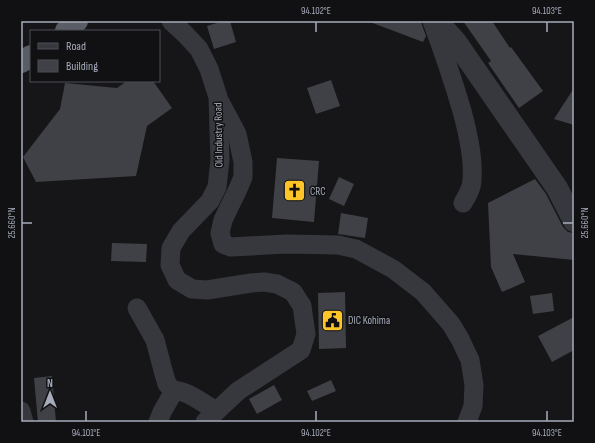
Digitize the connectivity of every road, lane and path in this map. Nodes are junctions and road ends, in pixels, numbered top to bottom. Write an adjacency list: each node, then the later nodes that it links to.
1 (77, 21): 5 (highway)
2 (171, 21): 8 (street, Old Industry Road)
3 (432, 21): 10 (street)
4 (438, 21): 9 (street)
5 (67, 30)
6 (30, 57): 7 (highway)
7 (21, 62)
8 (218, 97): 16 (street, Old Industry Road); 19 (street)
9 (557, 188): 11 (street); 12 (street)
10 (463, 202)
11 (574, 207)
12 (574, 221)
13 (137, 308): 14 (street)
14 (174, 390): 16 (street); 18 (street)
15 (21, 411): 17 (street)
16 (210, 417)
17 (24, 422)
18 (158, 422)
19 (467, 422)

